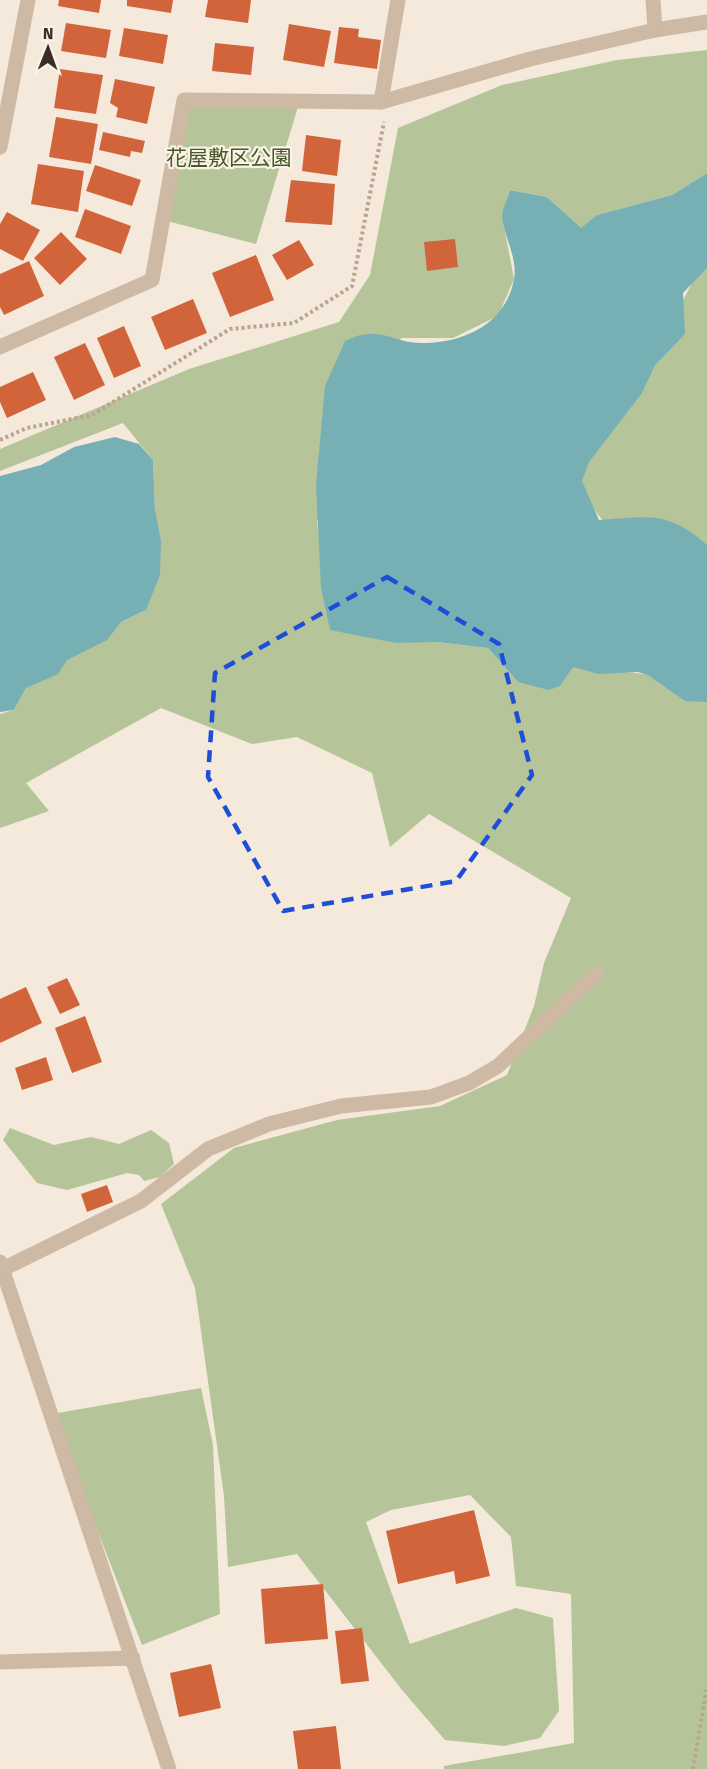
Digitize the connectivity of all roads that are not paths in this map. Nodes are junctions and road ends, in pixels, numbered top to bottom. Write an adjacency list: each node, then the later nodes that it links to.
1 (28, 0): 7 (street)
2 (398, 0): 6 (street)
3 (652, 0): 5 (street)
4 (707, 22): 5 (street)
5 (655, 30): 6 (street)
6 (383, 107): 8 (street)
7 (0, 147)
8 (0, 347)
9 (597, 973): 10 (street)
10 (2, 1266): 11 (street)
11 (133, 1658): 12 (street); 13 (street)
12 (0, 1662)
13 (170, 1769)

